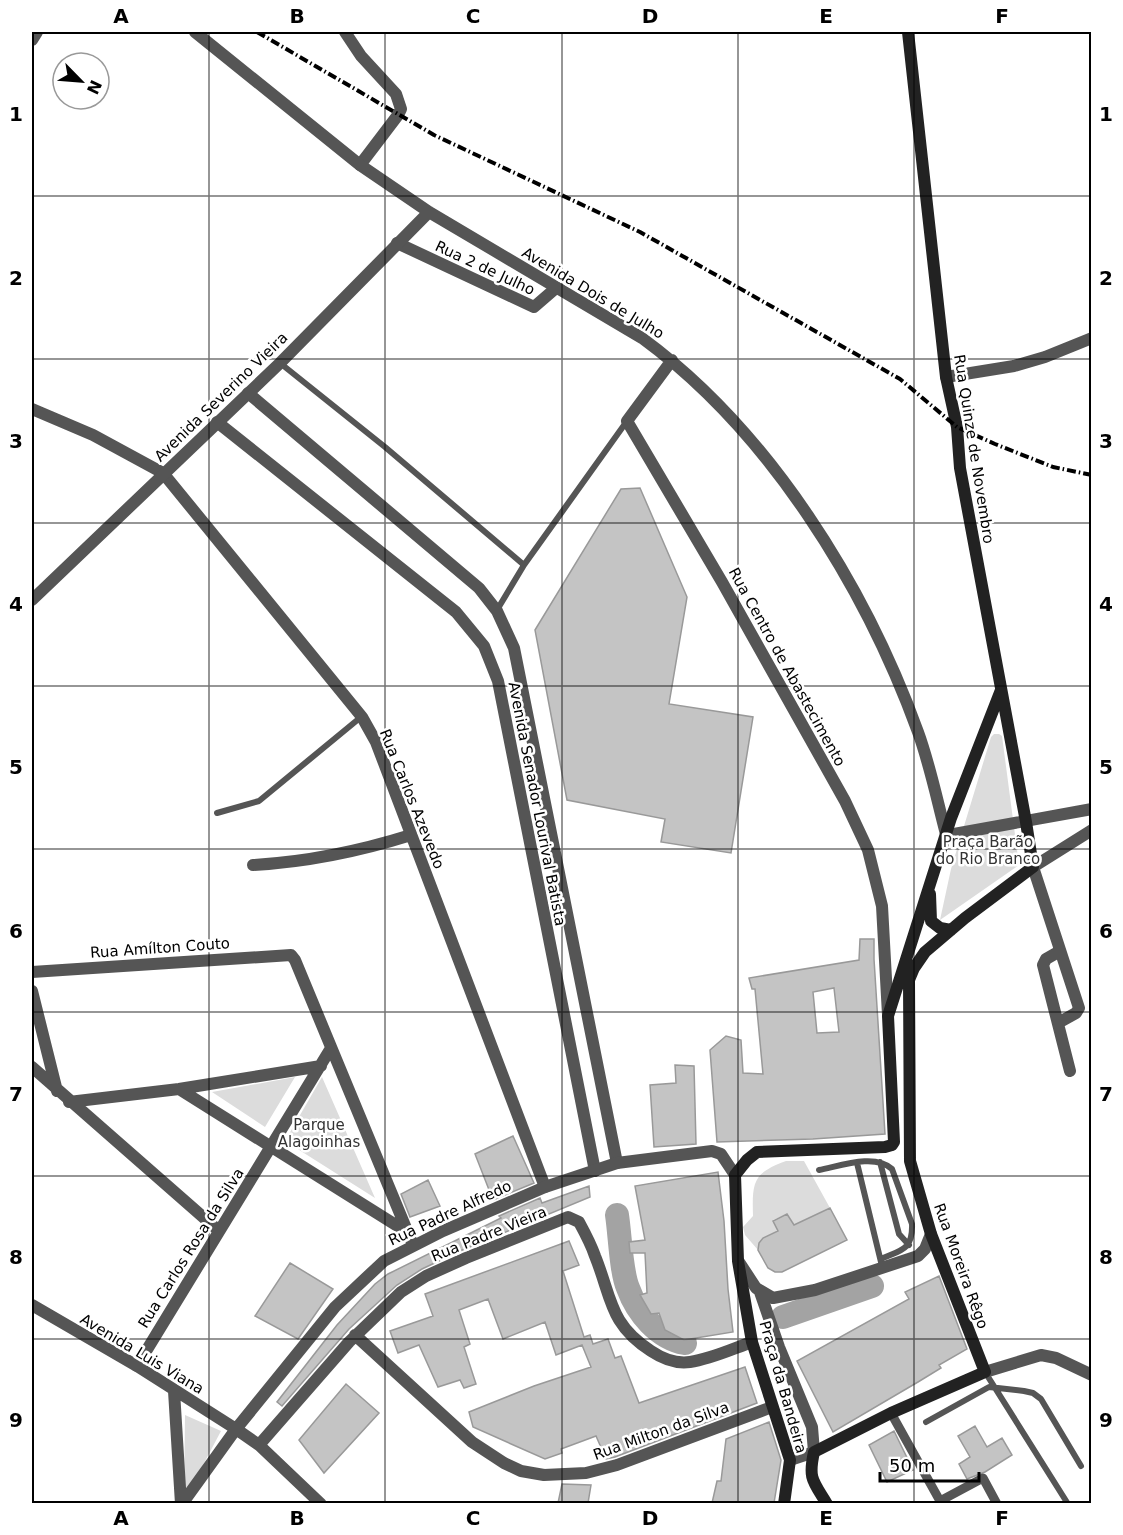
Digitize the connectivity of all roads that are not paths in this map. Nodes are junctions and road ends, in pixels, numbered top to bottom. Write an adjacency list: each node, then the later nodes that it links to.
1 (37, 32): 5 (street)
2 (195, 32): 6 (street, Avenida Dois de Julho)
3 (345, 32): 6 (street)
4 (908, 32): 13 (main road, Rua Quinze de Novembro)
5 (32, 40)
6 (360, 165): 7 (street, Avenida Dois de Julho)
7 (429, 212): 8 (street, Avenida Severino Vieira); 9 (street, Avenida Dois de Julho)
8 (397, 243): 9 (street, Rua 2 de Julho); 12 (street, Avenida Severino Vieira)
9 (556, 288): 11 (street, Avenida Dois de Julho)
10 (1092, 338): 13 (street)
11 (672, 360): 16 (street); 28 (street, Avenida Dois de Julho)
12 (280, 363): 14 (street, Avenida Severino Vieira); 19 (lane)
13 (946, 377): 22 (main road, Rua Quinze de Novembro)
14 (248, 393): 17 (street, Avenida Severino Vieira); 21 (street, Avenida Senador Lourival Batista)
15 (32, 409): 18 (street)
16 (627, 421): 19 (lane); 38 (street, Rua Centro de Abastecimento)
17 (217, 422): 18 (street, Avenida Severino Vieira); 54 (street, Avenida Senador Lourival Batista)
18 (163, 473): 20 (street, Avenida Severino Vieira); 23 (street, Rua Carlos Azevedo)
19 (524, 565): 21 (lane)
20 (32, 600)
21 (496, 611): 51 (street, Avenida Senador Lourival Batista)
22 (1001, 689): 26 (main road, Rua Quinze de Novembro); 28 (main road)
23 (362, 717): 25 (lane); 29 (street, Rua Carlos Azevedo)
24 (1092, 809): 26 (street)
25 (217, 813)
26 (1026, 822): 28 (street); 31 (main road, Rua Quinze de Novembro)
27 (1092, 830): 31 (street)
28 (946, 834): 32 (main road)
29 (411, 835): 30 (street); 56 (street, Rua Carlos Azevedo)
30 (253, 865)
31 (1033, 867): 33 (main road); 34 (street)
32 (930, 884): 33 (main road); 36 (main road)
33 (951, 930): 36 (main road)
34 (1060, 951): 39 (street); 39 (street)
35 (32, 972): 40 (street, Rua Amílton Couto)
36 (904, 979): 38 (main road); 49 (main road, Rua Moreira Rêgo)
37 (32, 991): 45 (street)
38 (888, 1016): 48 (main road)
39 (1058, 1023): 43 (street)
40 (331, 1048): 41 (street, Rua Carlos Rosa da Silva); 58 (street)
41 (321, 1066): 44 (street); 47 (street, Rua Carlos Rosa da Silva)
42 (32, 1067): 45 (street)
43 (1070, 1071)
44 (179, 1089): 46 (street); 47 (street)
45 (57, 1091): 46 (street)
46 (69, 1102): 57 (street)
47 (272, 1145): 57 (street, Rua Carlos Rosa da Silva); 58 (street)
48 (892, 1145): 49 (main road); 55 (main road)
49 (910, 1161): 59 (main road, Rua Moreira Rêgo)
50 (880, 1162): 52 (lane); 61 (lane); 61 (lane)
51 (617, 1163): 54 (street, Rua Padre Alfredo); 55 (street, Rua Padre Alfredo)
52 (857, 1163): 53 (lane); 63 (lane)
53 (819, 1170)
54 (595, 1171): 56 (street, Rua Padre Alfredo)
55 (735, 1175): 62 (main road, Praça da Bandeira)
56 (545, 1187): 60 (street, Rua Padre Alfredo)
57 (219, 1231): 68 (street, Rua Carlos Rosa da Silva)
58 (407, 1232): 60 (street)
59 (931, 1234): 63 (street); 69 (main road, Rua Moreira Rêgo)
60 (413, 1245): 76 (street, Rua Padre Alfredo)
61 (909, 1245): 63 (lane)
62 (738, 1261): 64 (street, Praça da Bandeira); 67 (main road, Praça da Bandeira)
63 (882, 1263): 64 (street)
64 (760, 1292): 78 (street, Praça da Bandeira)
65 (32, 1305): 68 (street, Avenida Luis Viana)
66 (355, 1335): 67 (street, Rua Padre Vieira); 73 (street, Rua Milton da Silva); 77 (street, Rua Padre Vieira)
67 (752, 1342): 73 (main road, Praça da Bandeira)
68 (136, 1366): 72 (street, Avenida Luis Viana)
69 (985, 1372): 70 (street); 71 (lane); 74 (main road)
70 (1092, 1375)
71 (994, 1388): 75 (lane); 80 (lane); 86 (lane)
72 (174, 1391): 76 (street, Avenida Luis Viana); 81 (street)
73 (772, 1407): 79 (main road, Praça da Bandeira)
74 (891, 1413): 78 (main road); 85 (street)
75 (926, 1422)
76 (236, 1429): 77 (street, Avenida Luis Viana); 81 (street, Rua Padre Alfredo)
77 (259, 1445): 82 (street, Avenida Luis Viana)
78 (814, 1452): 79 (street); 84 (main road, Praça da Bandeira)
79 (790, 1460): 83 (main road, Praça da Bandeira)
80 (1081, 1466)
81 (181, 1503)
82 (321, 1503)
83 (784, 1503)
84 (827, 1503)
85 (997, 1503)
86 (1068, 1503)

